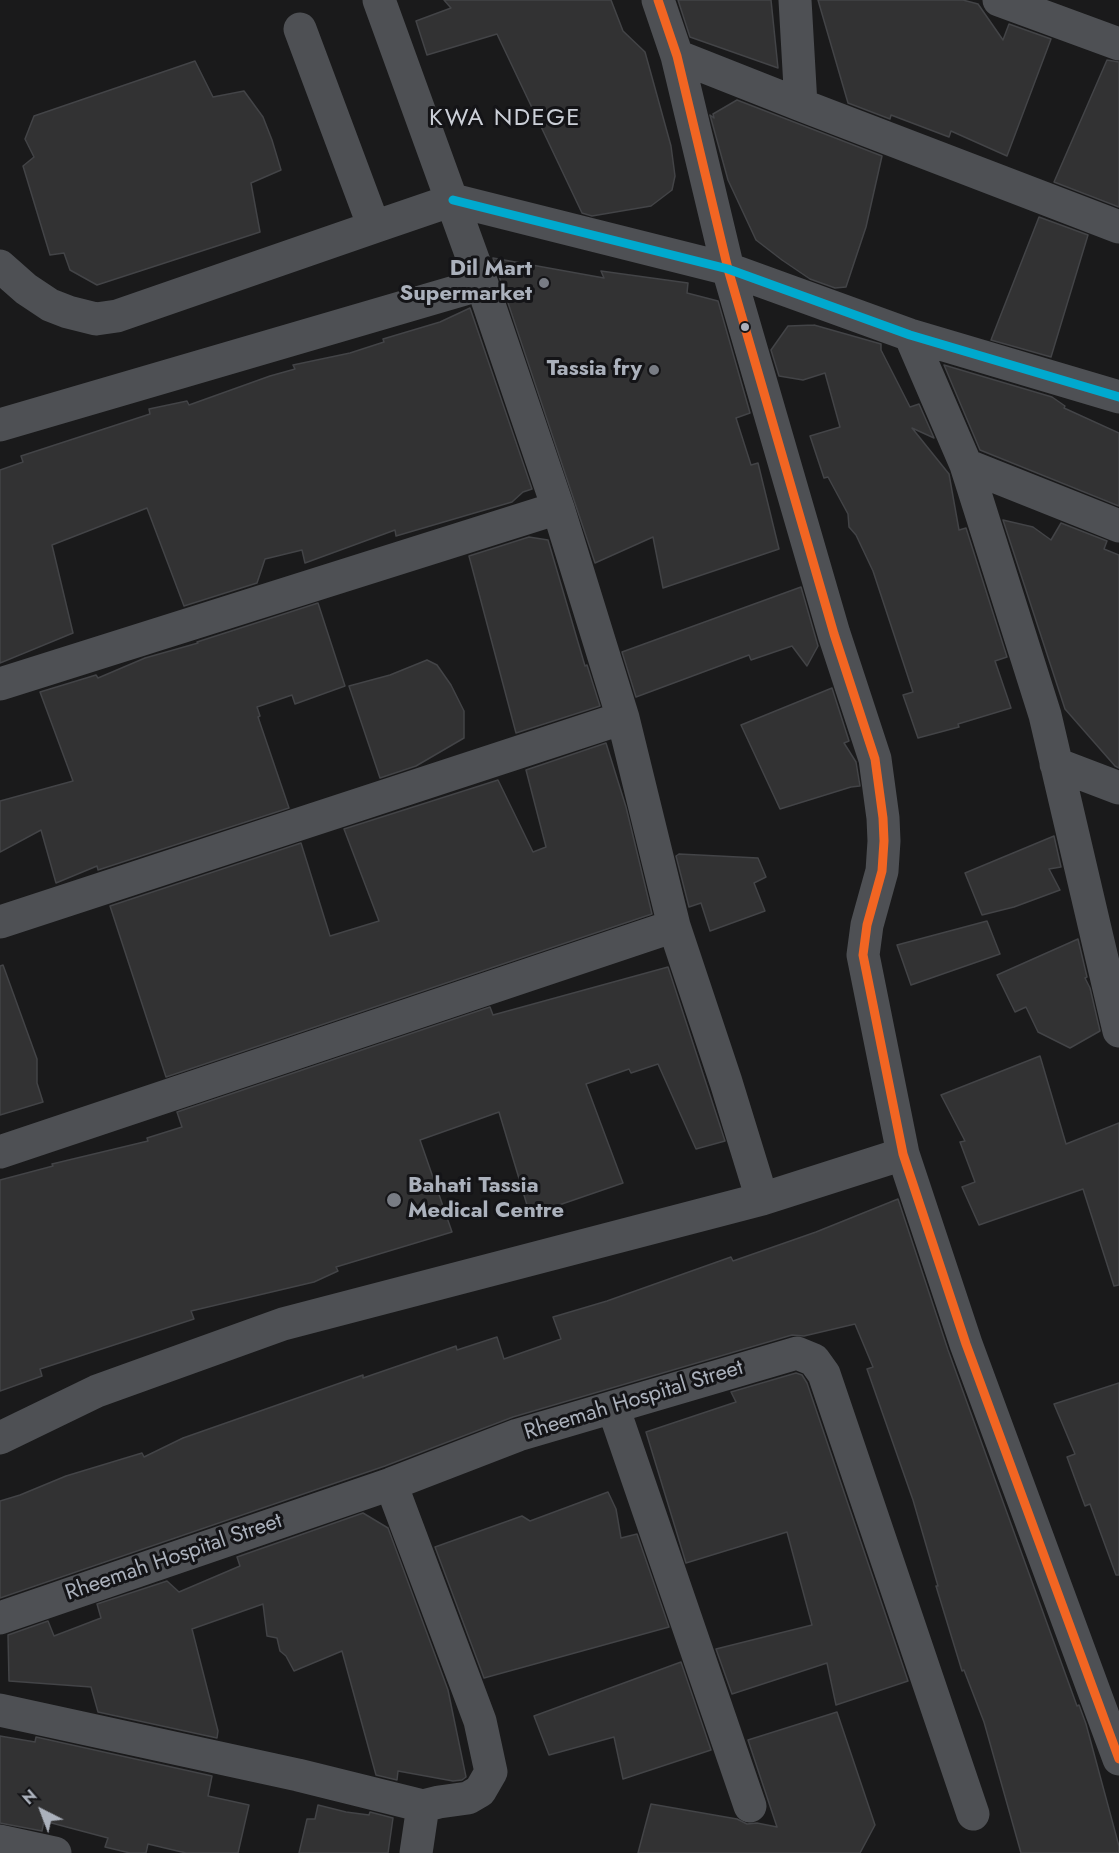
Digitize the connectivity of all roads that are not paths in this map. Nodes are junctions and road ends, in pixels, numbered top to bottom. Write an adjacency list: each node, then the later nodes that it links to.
1 (379, 0): 9 (street)
2 (658, 0): 7 (street)
3 (795, 0): 8 (street)
4 (999, 0): 6 (street)
5 (300, 29): 11 (street)
6 (1119, 44)
7 (677, 56): 8 (street); 13 (street)
8 (801, 105): 10 (street)
9 (453, 200): 11 (street); 13 (street); 14 (street)
10 (1119, 226)
11 (374, 227): 12 (street)
12 (0, 266)
13 (728, 269): 15 (street); 29 (street)
14 (482, 284): 17 (street); 19 (street)
15 (910, 335): 16 (street); 18 (street)
16 (1119, 397)
17 (0, 425)
18 (966, 465): 20 (street); 23 (street)
19 (558, 508): 21 (street); 22 (street)
20 (1119, 526)
21 (0, 684)
22 (623, 718): 25 (street); 26 (street)
23 (1056, 764): 24 (street); 27 (street)
24 (1119, 788)
25 (0, 922)
26 (674, 926): 28 (street); 30 (street)
27 (1119, 1031)
28 (0, 1152)
29 (903, 1154): 30 (street); 36 (street)
30 (762, 1198): 32 (street)
31 (613, 1407): 33 (street, Rheemah Hospital Street); 38 (street); 39 (street, Rheemah Hospital Street)
32 (0, 1438)
33 (391, 1484): 34 (street, Rheemah Hospital Street); 37 (street)
34 (0, 1618)
35 (0, 1710): 37 (street)
36 (1119, 1759)
37 (423, 1806): 42 (street)
38 (750, 1806)
39 (973, 1814)
40 (0, 1841): 41 (street)
41 (55, 1853)
42 (416, 1853)

